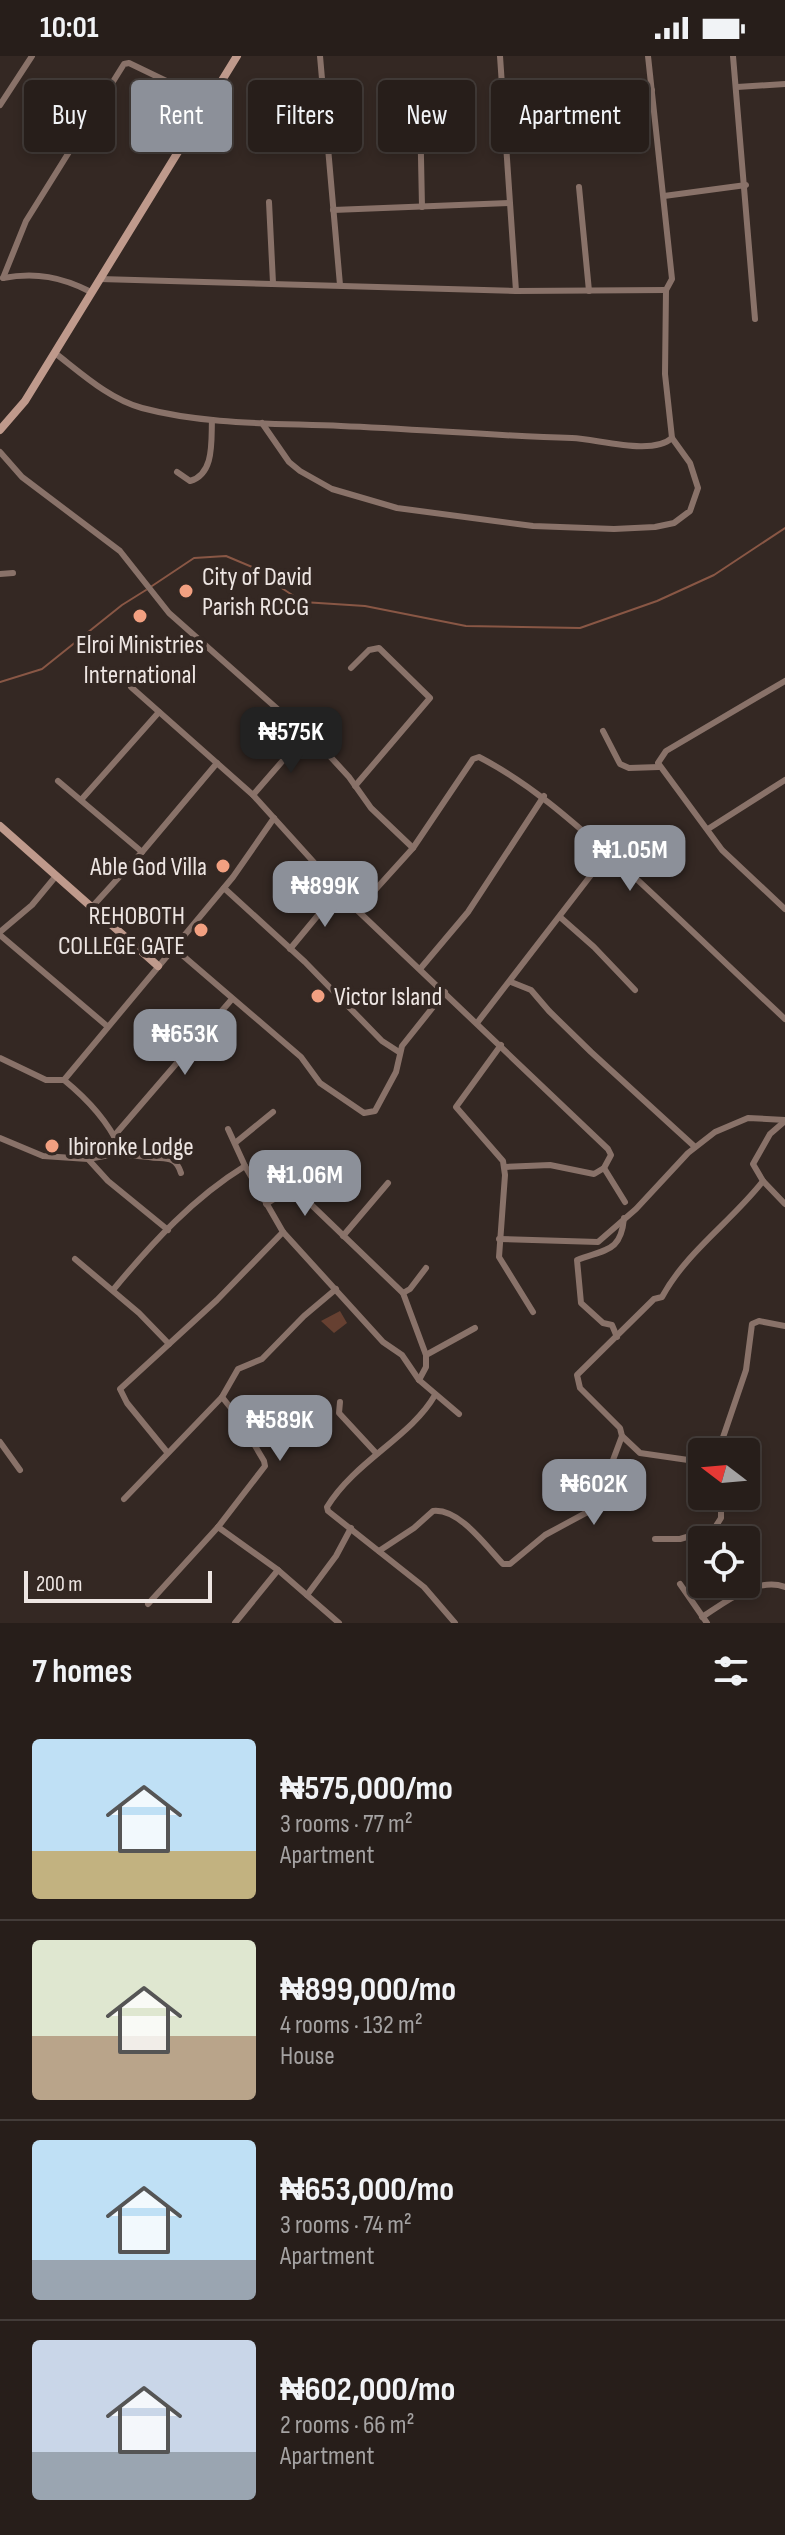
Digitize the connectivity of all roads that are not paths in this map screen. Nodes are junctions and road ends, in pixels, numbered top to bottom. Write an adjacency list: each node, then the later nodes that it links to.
1 (32, 56): 14 (street)
2 (237, 56): 8 (main road)
3 (320, 56): 9 (street)
4 (500, 56): 22 (street)
5 (648, 56): 12 (street)
6 (733, 56): 11 (street)
7 (164, 80): 25 (street)
8 (223, 80)
9 (322, 80)
10 (785, 84): 11 (street)
11 (737, 87): 18 (street)
12 (652, 90): 13 (street); 20 (street)
13 (649, 91)
14 (0, 105)
15 (179, 152): 26 (main road)
16 (328, 152): 24 (street)
17 (421, 152): 23 (street)
18 (746, 185): 20 (street); 33 (street)
19 (579, 187): 31 (street)
20 (664, 196): 29 (street)
21 (269, 202): 27 (street)
22 (509, 203): 23 (street); 30 (street)
23 (422, 207): 24 (street)
24 (333, 210): 28 (street)
25 (1, 279): 32 (street)
26 (100, 279): 27 (street); 32 (main road)
27 (273, 283): 28 (street)
28 (340, 285): 30 (street)
29 (666, 290): 31 (street); 38 (street)
30 (516, 291): 31 (street)
31 (589, 291)
32 (91, 292): 34 (main road)
33 (755, 319)
34 (55, 353): 35 (street); 37 (main road)
35 (212, 420): 36 (street); 40 (street)
36 (262, 423): 38 (street); 38 (street)
37 (0, 430)
38 (672, 438)
39 (0, 452): 48 (street)
40 (177, 472)
41 (13, 573): 42 (street)
42 (0, 574)
43 (351, 668): 53 (street)
44 (785, 681): 50 (street)
45 (131, 687): 46 (street)
46 (159, 712): 49 (street); 56 (street)
47 (603, 731): 50 (street)
48 (305, 735): 53 (street); 54 (street)
49 (217, 763): 54 (street); 61 (street)
50 (659, 767): 59 (street)
51 (785, 780): 59 (street)
52 (58, 781): 56 (street)
53 (355, 786): 60 (street)
54 (253, 795): 57 (street)
55 (544, 796): 60 (street); 62 (street); 74 (street)
56 (81, 800): 61 (street)
57 (274, 818): 64 (street); 65 (street)
58 (0, 826): 63 (main road)
59 (708, 829): 67 (street)
60 (413, 848): 68 (street)
61 (142, 852): 66 (street)
62 (608, 853): 69 (street); 79 (street)
63 (56, 876): 66 (main road); 70 (street)
64 (224, 888): 71 (street); 72 (street)
65 (338, 891): 68 (street); 72 (street)
66 (91, 908): 73 (main road)
67 (785, 909)
68 (357, 910): 74 (street)
69 (560, 917): 75 (street); 76 (street)
70 (0, 934): 81 (street)
71 (174, 948): 73 (street); 78 (street)
72 (290, 949): 83 (street)
73 (158, 966): 81 (street)
74 (420, 969): 77 (street)
75 (511, 982): 80 (street); 94 (street)
76 (635, 990)
77 (445, 992): 80 (street); 83 (street)
78 (232, 999): 83 (street); 91 (street)
79 (785, 1019)
80 (477, 1023): 82 (street)
81 (107, 1026): 85 (street)
82 (501, 1045): 100 (street); 101 (street)
83 (399, 1052)
84 (0, 1058): 85 (street)
85 (64, 1080): 91 (street)
86 (273, 1112): 93 (street)
87 (760, 1119): 88 (street); 90 (street); 94 (street)
88 (785, 1120): 90 (street)
89 (228, 1129): 93 (street)
90 (775, 1129): 103 (street)
91 (114, 1136): 96 (street)
92 (0, 1138): 98 (street)
93 (235, 1143): 99 (street)
94 (695, 1147): 108 (street)
95 (176, 1149): 97 (street)
96 (115, 1154): 97 (street); 98 (street)
97 (164, 1156): 102 (street)
98 (88, 1159): 109 (street)
99 (245, 1166): 106 (street); 109 (street)
100 (505, 1167): 101 (street); 112 (street)
101 (604, 1168): 105 (street)
102 (181, 1173)
103 (763, 1181): 107 (street); 121 (street)
104 (388, 1183): 111 (street)
105 (625, 1202)
106 (266, 1204): 110 (street); 111 (street)
107 (785, 1204)
108 (624, 1218): 112 (street); 121 (street)
109 (168, 1230): 116 (street)
110 (283, 1232): 115 (street); 122 (street)
111 (343, 1236): 117 (street)
112 (499, 1239): 118 (street)
113 (75, 1259): 116 (street)
114 (426, 1268): 117 (street)
115 (336, 1289): 124 (street); 126 (street)
116 (113, 1290): 122 (street)
117 (403, 1293): 123 (street)
118 (533, 1312)
119 (785, 1326): 130 (street)
120 (475, 1328): 123 (street)
121 (617, 1337): 129 (street)
122 (169, 1344): 132 (street)
123 (426, 1355): 124 (street)
124 (419, 1380): 125 (street)
125 (435, 1395): 128 (street); 133 (street)
126 (222, 1397): 132 (street); 138 (street)
127 (340, 1402): 133 (street)
128 (459, 1414)
129 (622, 1436): 134 (street); 141 (street)
130 (723, 1438)
131 (0, 1442): 135 (street)
132 (167, 1452): 136 (street)
133 (376, 1453): 139 (street)
134 (688, 1460)
135 (20, 1470)
136 (124, 1499)
137 (721, 1510): 140 (street)
138 (218, 1527): 142 (street); 146 (street)
139 (351, 1528): 141 (street); 145 (street)
140 (655, 1539)
141 (379, 1551): 147 (street)
142 (278, 1570): 145 (street); 149 (street)
143 (680, 1584): 148 (street)
144 (785, 1587): 148 (street)
145 (307, 1595): 150 (street)
146 (148, 1604)
147 (447, 1614): 151 (street); 152 (street)
148 (704, 1620)
149 (235, 1623)
150 (339, 1623)
151 (442, 1623)
152 (455, 1623)

